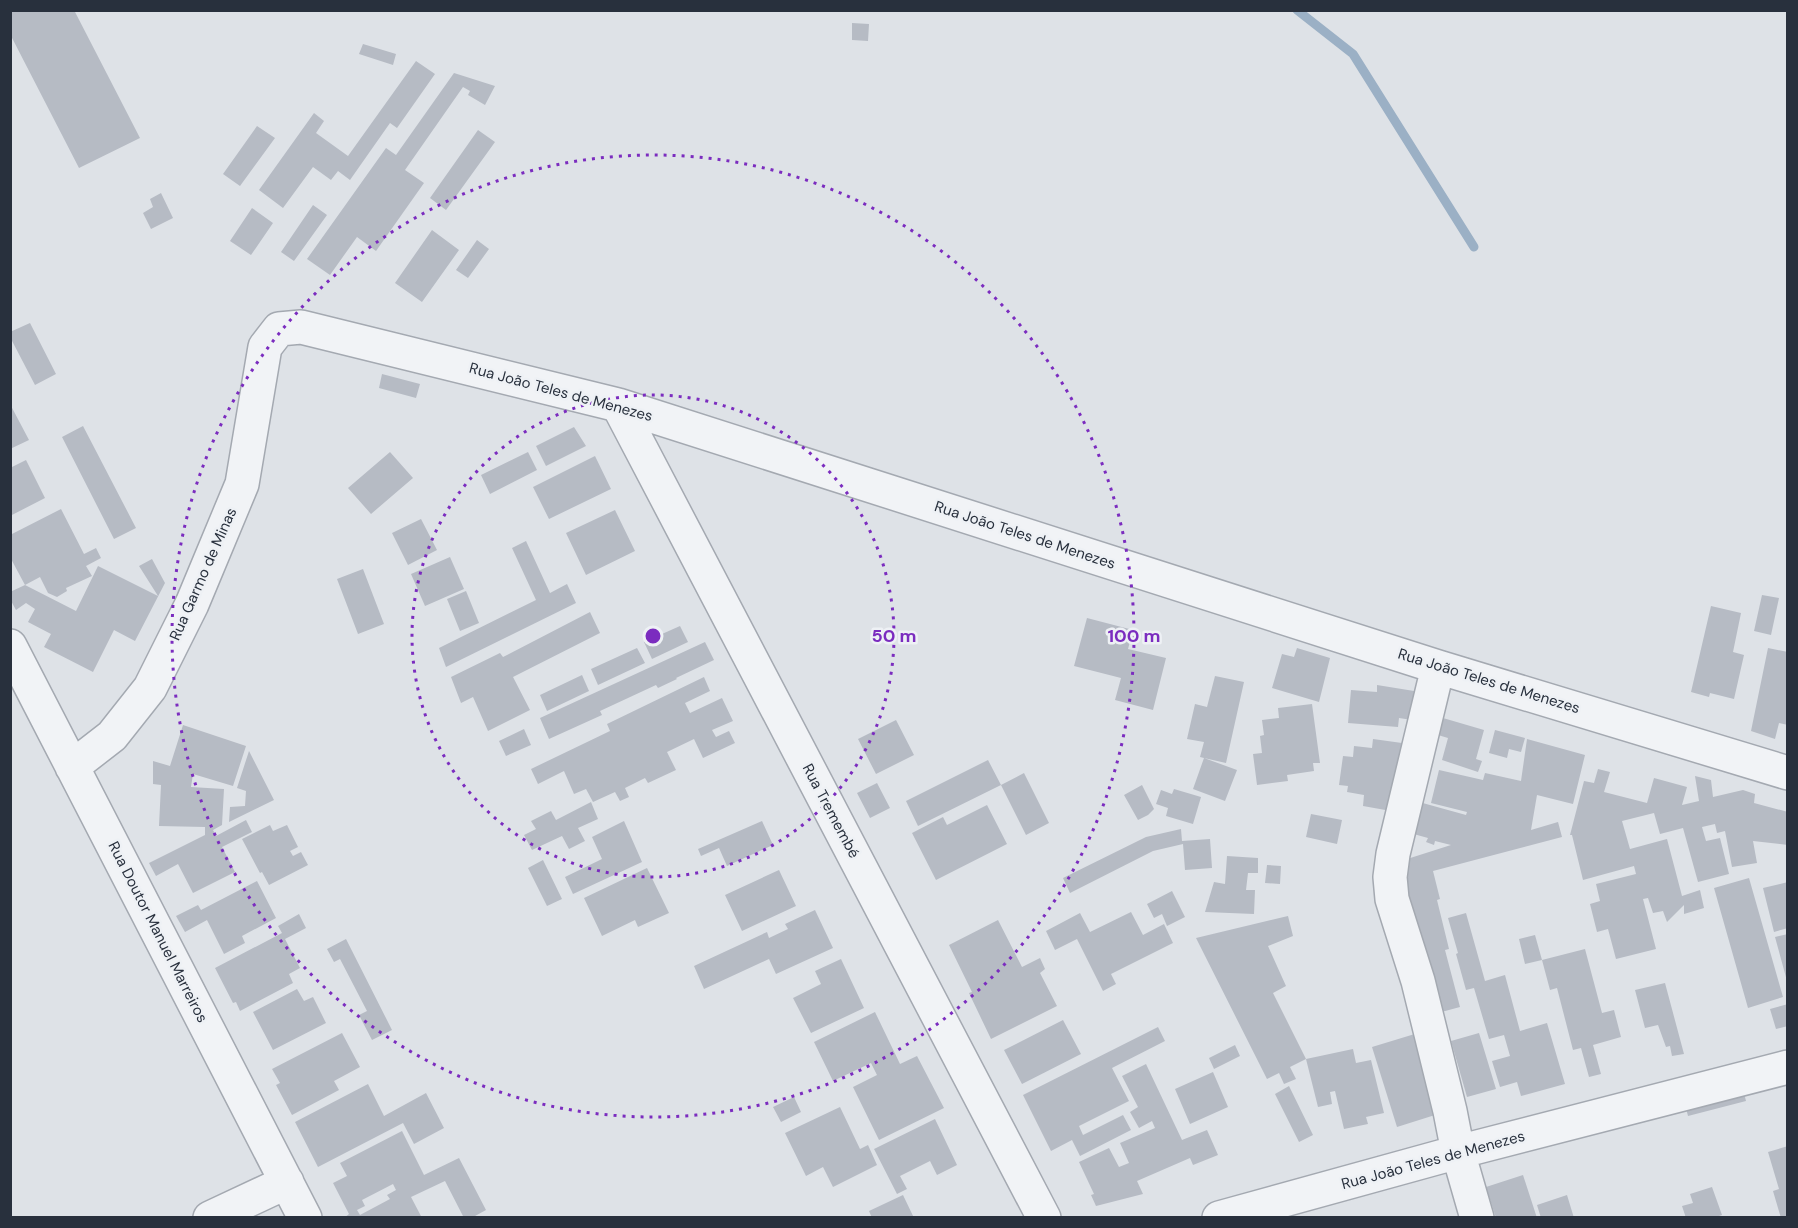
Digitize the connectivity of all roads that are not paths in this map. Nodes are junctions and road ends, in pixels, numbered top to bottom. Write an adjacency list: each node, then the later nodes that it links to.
1 (265, 347): 2 (street, Rua João Teles de Menezes); 5 (street, Rua Garmo de Minas)
2 (618, 405): 4 (street, Rua João Teles de Menezes); 12 (street, Rua Tremembé)
3 (10, 646): 5 (street, Rua Doutor Manuel Marreiros)
4 (1438, 667): 6 (street, Rua João Teles de Menezes); 8 (street)
5 (72, 767): 9 (street, Rua Doutor Manuel Marreiros)
6 (1788, 772)
7 (1788, 1067): 8 (street, Rua João Teles de Menezes)
8 (1458, 1152): 13 (street, Rua João Teles de Menezes); 14 (street)
9 (287, 1182): 10 (street); 11 (street, Rua Doutor Manuel Marreiros)
10 (210, 1218)
11 (305, 1218)
12 (1044, 1218)
13 (1219, 1218)
14 (1477, 1218)

